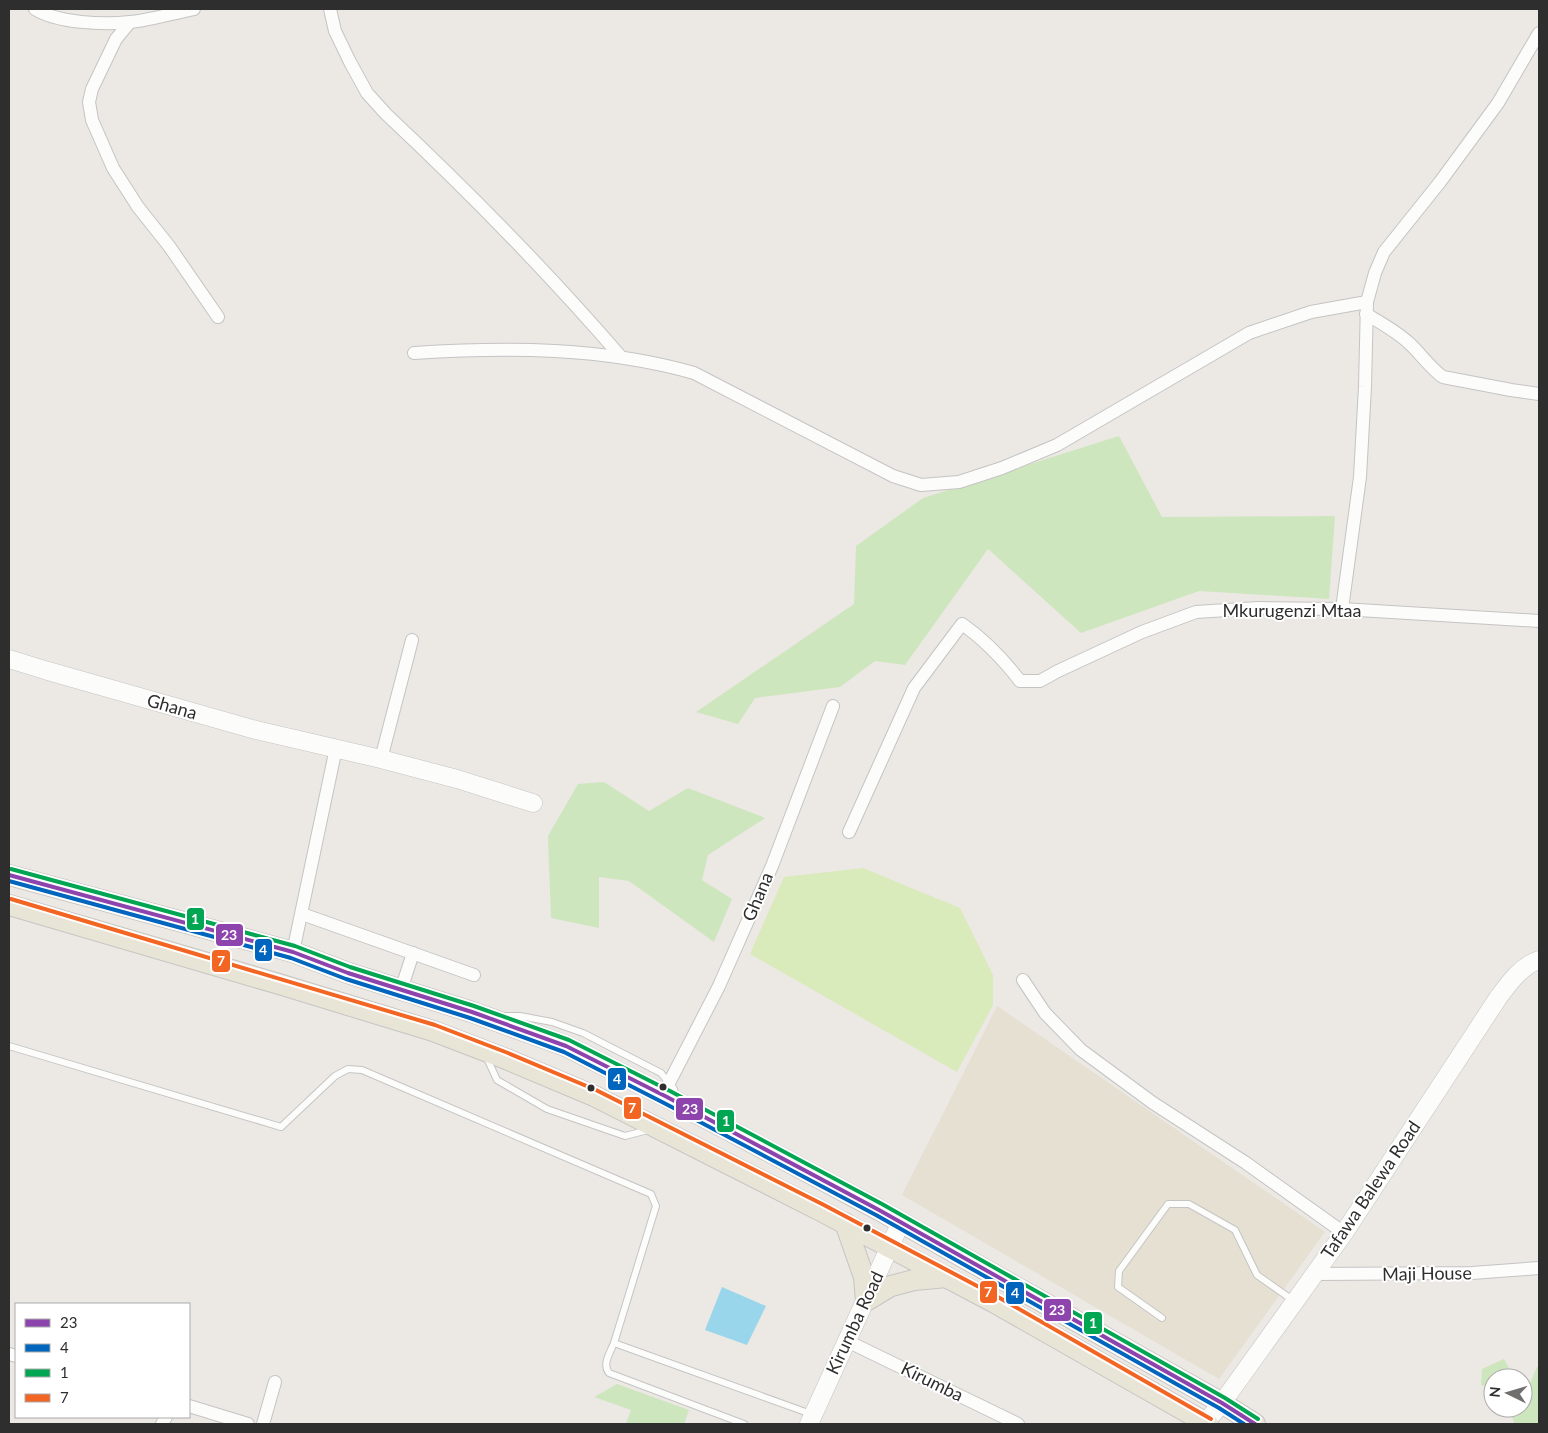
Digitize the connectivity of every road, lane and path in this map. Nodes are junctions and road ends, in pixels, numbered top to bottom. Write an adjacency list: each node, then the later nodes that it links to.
1 (35, 9): 4 (street)
2 (194, 9): 4 (street)
3 (330, 9): 9 (street)
4 (130, 22): 7 (street)
5 (1539, 33): 6 (street)
6 (1366, 308): 9 (street); 10 (street); 11 (street)
7 (218, 317)
8 (414, 353): 9 (street)
9 (621, 357)
10 (1539, 394)
11 (1342, 608): 12 (street, Mkurugenzi Mtaa); 19 (street, Mkurugenzi Mtaa)
12 (1539, 621)
13 (412, 640): 17 (street)
14 (9, 659): 16 (main road, Ghana)
15 (833, 706): 32 (street, Ghana)
16 (336, 748): 17 (main road, Ghana); 22 (street)
17 (381, 759): 18 (main road, Ghana)
18 (533, 803)
19 (849, 832)
20 (9, 876): 23 (main road)
21 (9, 905): 31 (main road)
22 (302, 914): 23 (street); 24 (street)
23 (293, 952): 28 (main road)
24 (413, 953): 26 (street); 28 (street)
25 (1539, 960): 37 (main road, Tafawa Balewa Road)
26 (474, 975)
27 (1023, 980): 37 (street)
28 (401, 990): 29 (main road)
29 (482, 1016): 32 (lane); 33 (main road)
30 (9, 1046): 46 (lane)
31 (483, 1050): 34 (main road); 34 (lane)
32 (669, 1083): 33 (lane)
33 (677, 1102): 35 (main road)
34 (656, 1127): 36 (main road)
35 (901, 1222): 38 (main road, Kirumba Road); 48 (main road)
36 (845, 1223): 38 (main road); 42 (main road)
37 (1344, 1233): 40 (main road, Tafawa Balewa Road)
38 (890, 1246): 41 (main road); 42 (main road, Kirumba Road)
39 (1539, 1268): 40 (street, Maji House)
40 (1315, 1274): 43 (main road, Tafawa Balewa Road)
41 (947, 1277): 42 (main road); 51 (main road)
42 (866, 1301): 45 (main road, Kirumba Road)
43 (1295, 1302): 44 (lane); 48 (main road, Tafawa Balewa Road)
44 (1162, 1318)
45 (847, 1341): 50 (main road, Kirumba Road); 55 (street, Kirumba)
46 (614, 1343): 50 (lane); 54 (lane)
47 (275, 1382): 53 (street)
48 (1222, 1403): 51 (main road, Tafawa Balewa Road); 56 (main road)
49 (190, 1406): 52 (street)
50 (811, 1420)
51 (1206, 1423)
52 (248, 1424)
53 (263, 1424)
54 (744, 1424)
55 (1018, 1424)
56 (1256, 1424)

